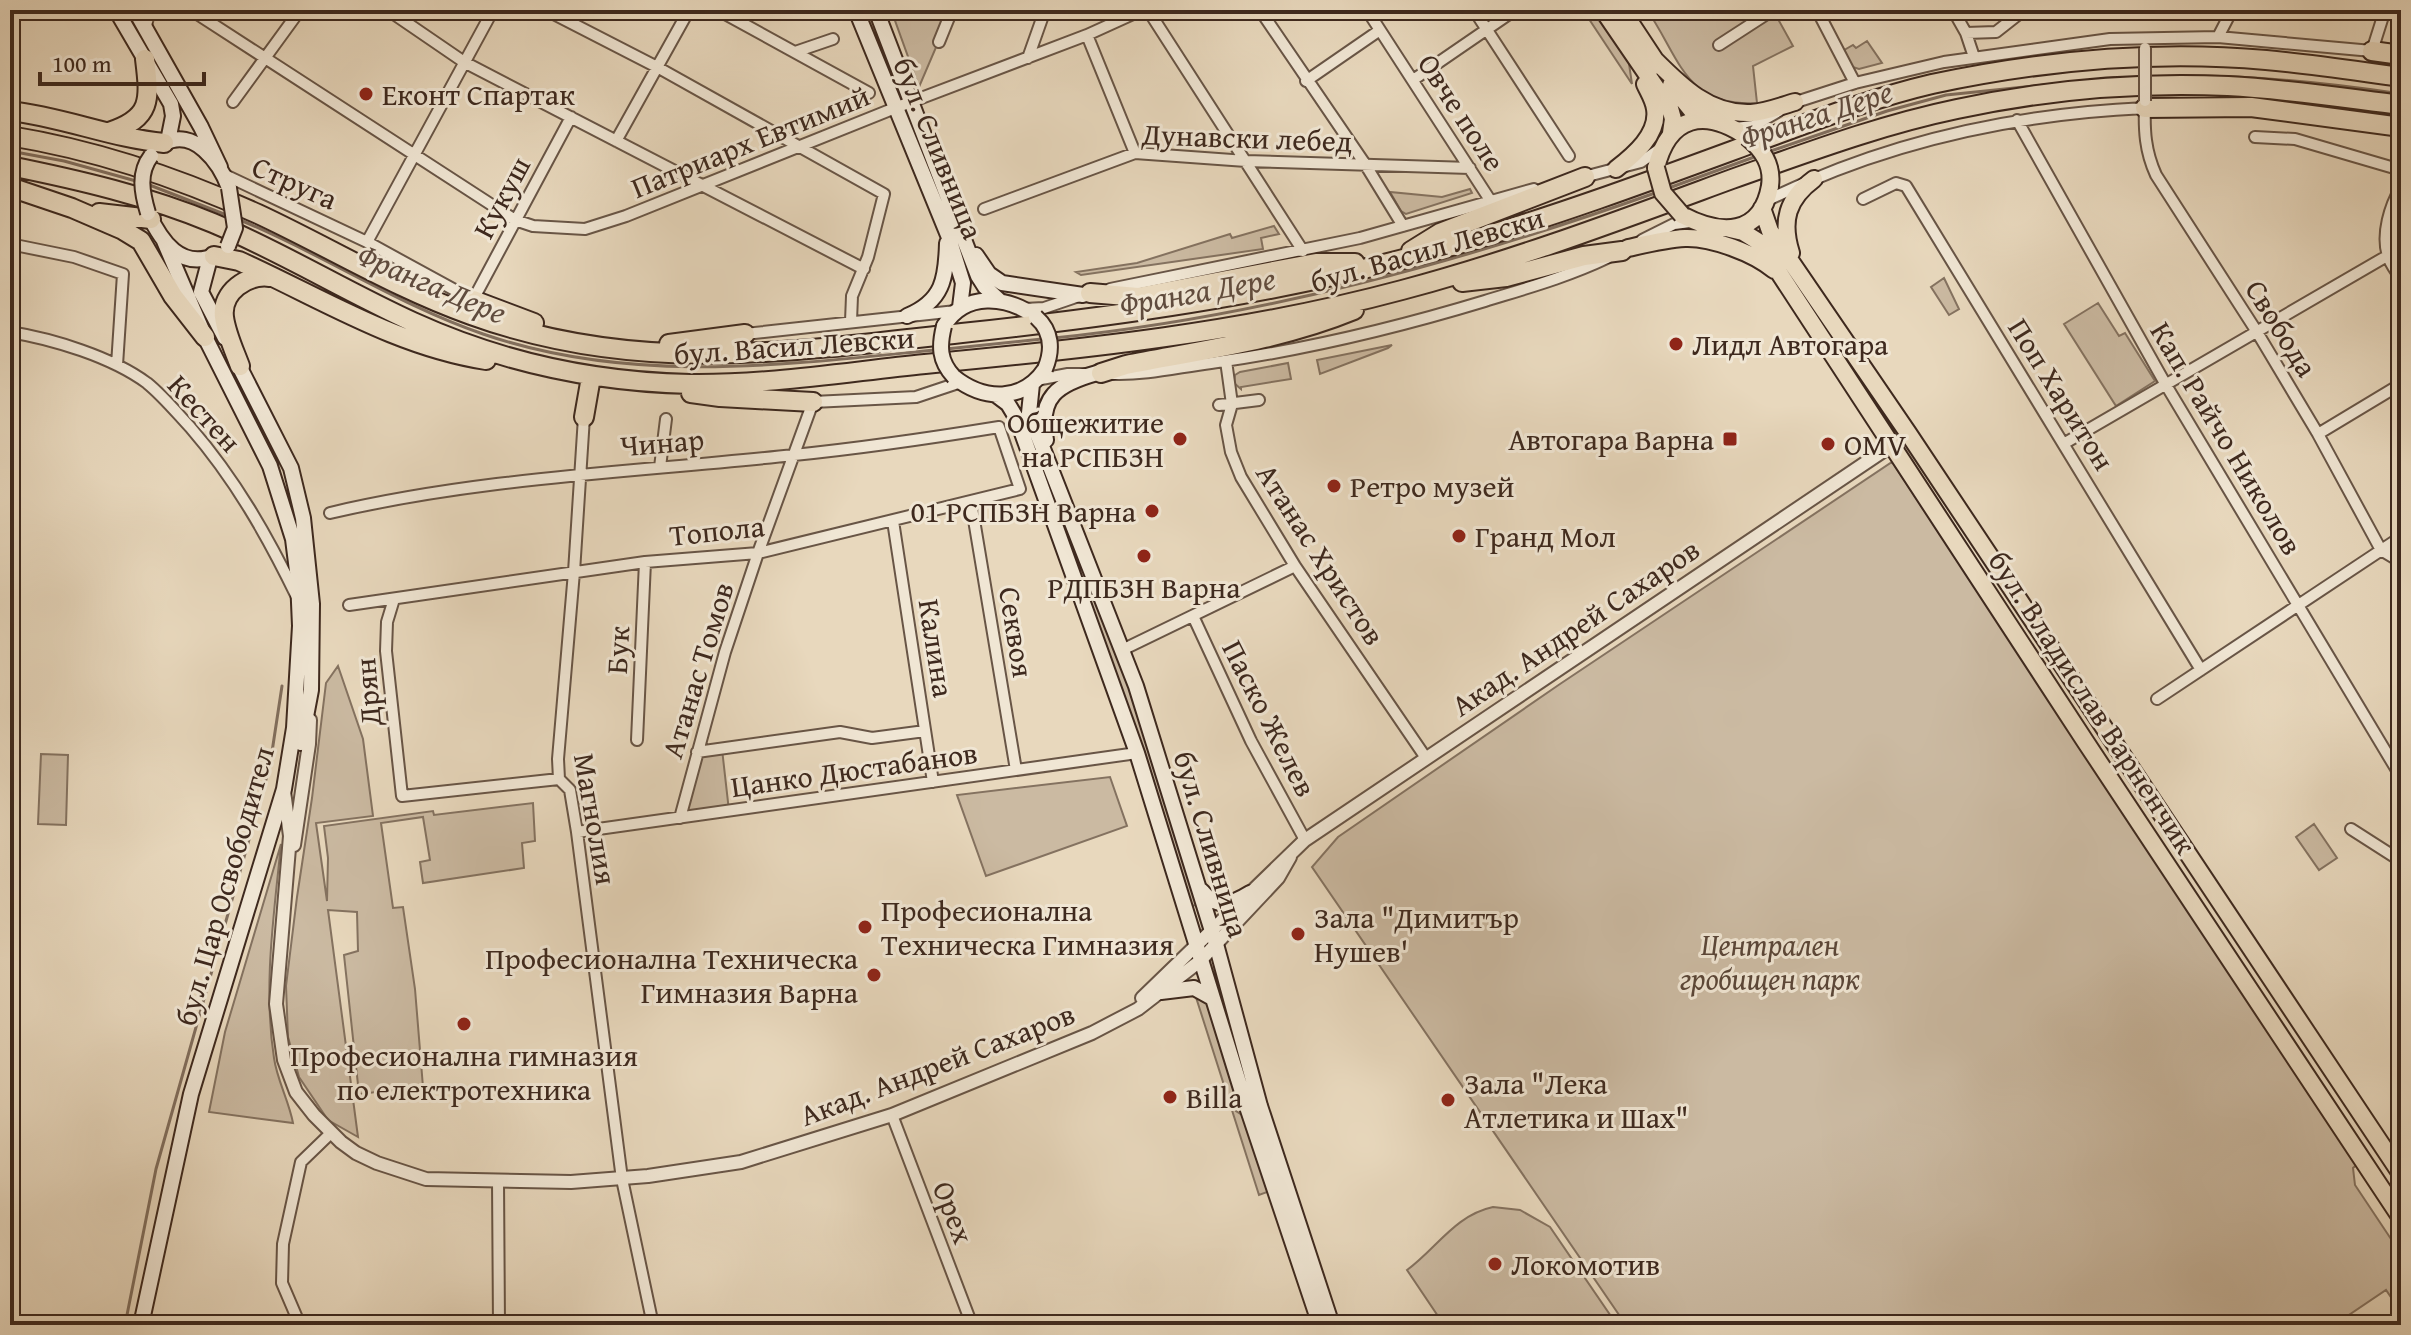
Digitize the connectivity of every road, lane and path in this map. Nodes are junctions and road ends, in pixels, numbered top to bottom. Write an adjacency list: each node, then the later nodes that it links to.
1 (116, 10): 48 (main road)
2 (135, 10): 30 (main road)
3 (154, 10): 30 (street)
4 (182, 10): 29 (street, Патриарх Евтимий)
5 (300, 10): 44 (street)
6 (388, 10): 49 (street)
7 (493, 10): 49 (street)
8 (546, 10): 50 (street)
9 (689, 10): 50 (street)
10 (718, 10): 41 (street)
11 (856, 10): 61 (main road, бул. Сливница)
12 (876, 10): 57 (main road, бул. Сливница)
13 (952, 10): 37 (street)
14 (1045, 10): 46 (street)
15 (1142, 10): 34 (street, Патриарх Евтимий)
16 (1148, 10): 78 (street)
17 (1260, 10): 53 (street)
18 (1367, 10): 32 (street, Овче поле)
19 (1474, 10): 31 (street)
20 (1515, 10): 31 (street)
21 (1603, 10): 42 (main road)
22 (1622, 10): 47 (main road)
23 (1773, 10): 39 (street)
24 (1817, 10): 54 (street)
25 (1953, 10): 33 (street)
26 (2024, 10): 33 (street)
27 (2232, 10): 35 (street)
28 (2385, 10): 40 (street)
29 (193, 11): 44 (street, Патриарх Евтимий)
30 (145, 29): 84 (main road)
31 (1487, 29): 52 (street); 77 (street)
32 (1380, 30): 52 (street, Овче поле); 53 (street)
33 (1966, 33): 45 (street)
34 (1087, 35): 46 (street, Патриарх Евтимий); 75 (street)
35 (2218, 37): 38 (street); 40 (street)
36 (833, 39): 41 (street)
37 (939, 42)
38 (2145, 43): 45 (street); 59 (street, Свобода, bridge)
39 (1719, 45)
40 (2372, 51): 43 (highway)
41 (795, 52): 55 (street)
42 (1632, 53): 71 (main road); 82 (main road)
43 (2401, 55)
44 (266, 56): 56 (street); 76 (street, Патриарх Евтимий)
45 (1974, 57): 54 (street)
46 (1028, 58): 57 (street, Патриарх Евтимий)
47 (1653, 58): 58 (main road); 64 (main road)
48 (145, 59): 67 (highway); 73 (main road)
49 (464, 62): 63 (street); 76 (street)
50 (657, 67): 72 (street); 74 (street)
51 (2401, 77): 108 (highway, бул. Васил Левски)
52 (1413, 80): 81 (street, Овче поле)
53 (1306, 81): 79 (street)
54 (1855, 83): 58 (street)
55 (869, 93)
56 (233, 102)
57 (911, 102): 61 (street, Патриарх Евтимий); 100 (main road, бул. Сливница)
58 (1795, 102): 68 (street)
59 (2145, 104): 65 (street); 66 (highway); 122 (street, Свобода)
60 (2401, 105): 113 (highway, бул. Васил Левски)
61 (895, 108): 74 (street, Патриарх Евтимий); 100 (main road, бул. Сливница)
62 (10, 111): 67 (highway)
63 (571, 117): 72 (street); 97 (street, Кукуш)
64 (1707, 120): 68 (main road); 71 (main road)
65 (2017, 120): 86 (street); 135 (street, Кап. Райчо Николов)
66 (2401, 127)
67 (109, 132): 73 (highway)
68 (1740, 132): 90 (main road, bridge)
69 (10, 136): 125 (highway, бул. Васил Левски)
70 (2255, 137): 83 (street)
71 (1667, 140): 82 (street); 96 (main road, bridge)
72 (616, 141): 87 (street)
73 (161, 147): 84 (main road); 95 (main road, bridge)
74 (800, 148): 87 (street, Патриарх Евтимий); 109 (street)
75 (1135, 153): 78 (street, Дунавски лебед); 94 (street, Дунавски лебед)
76 (415, 154): 97 (street, Патриарх Евтимий); 102 (street)
77 (1569, 156)
78 (1246, 161): 79 (street, Дунавски лебед); 105 (street)
79 (1365, 164): 81 (street, Дунавски лебед); 98 (street)
80 (10, 166): 131 (highway, бул. Васил Левски)
81 (1470, 168): 92 (street, Овче поле)
82 (1616, 169): 85 (street)
83 (2401, 170)
84 (224, 177): 102 (street, Струга); 106 (main road, bridge)
85 (1585, 177): 92 (street); 108 (highway)
86 (1814, 179): 90 (street); 110 (main road)
87 (701, 186): 97 (street, Патриарх Евтимий); 109 (street)
88 (10, 187): 93 (highway)
89 (2401, 187): 107 (street)
90 (1766, 198): 99 (main road); 110 (main road, бул. Владислав Варненчик)
91 (1863, 199): 145 (street, Поп Харитон)
92 (1490, 200): 98 (street)
93 (72, 208): 95 (highway); 124 (highway)
94 (984, 209)
95 (150, 216): 101 (main road)
96 (1689, 218): 99 (main road); 104 (street)
97 (515, 220): 115 (street, Кукуш)
98 (1403, 226): 105 (street)
99 (1730, 229): 110 (main road, бул. Владислав Варненчик)
100 (954, 233): 114 (main road); 116 (main road, бул. Сливница); 117 (main road, бул. Сливница); 119 (main road)
101 (164, 241): 106 (main road); 124 (main road, бул. Цар Освободител)
102 (367, 242): 115 (street, Струга)
103 (10, 244): 128 (street)
104 (1625, 250): 110 (main road); 113 (highway); 127 (street)
105 (1303, 251): 114 (street)
106 (218, 253): 111 (highway); 129 (main road, бул. Цар Освободител)
107 (2387, 256): 112 (street); 122 (street)
108 (1390, 262): 114 (highway); 126 (highway, бул. Васил Левски)
109 (864, 269): 120 (street)
110 (1790, 274): 146 (main road, бул. Владислав Варненчик); 200 (main road, бул. Владислав Варненчик)
111 (276, 278): 129 (highway); 131 (highway)
112 (2401, 279)
113 (1403, 290): 130 (highway); 131 (highway, бул. Васил Левски)
114 (1087, 294): 118 (street)
115 (473, 300): 125 (highway)
116 (1000, 301): 117 (main road); 118 (main road)
117 (958, 309): 119 (street); 133 (main road, bridge)
118 (1030, 313): 132 (main road, bridge)
119 (907, 316): 120 (street)
120 (851, 321): 123 (street)
121 (10, 332): 128 (street, Кестен)
122 (2257, 332): 135 (street); 144 (street, Свобода)
123 (745, 334): 126 (highway)
124 (205, 337): 164 (main road, бул. Цар Освободител)
125 (592, 346): 126 (highway, бул. Васил Левски)
126 (614, 349)
127 (1226, 361): 130 (street); 139 (street, Атанас Христов)
128 (117, 365): 164 (street, Кестен)
129 (240, 366): 170 (main road, бул. Цар Освободител)
130 (1099, 373): 132 (street); 149 (main road)
131 (589, 376): 138 (highway); 141 (highway)
132 (1038, 378): 136 (main road); 149 (main road, бул. Сливница)
133 (958, 380): 136 (main road); 138 (street)
134 (2401, 384): 144 (street)
135 (2166, 385): 145 (street); 166 (street, Кап. Райчо Николов)
136 (996, 395): 162 (main road, бул. Сливница)
137 (1259, 400): 139 (street)
138 (813, 402): 147 (street, Атанас Томов)
139 (1232, 404): 140 (street); 159 (street, Атанас Христов)
140 (1219, 405)
141 (584, 417): 150 (street, Магнолия)
142 (666, 419): 148 (street)
143 (999, 427): 147 (street, Чинар); 151 (street, Топола)
144 (2318, 434): 155 (street, Свобода)
145 (2065, 443): 169 (street, Поп Харитон)
146 (1892, 445): 176 (street, Акад. Андрей Сахаров); 203 (main road, бул. Владислав Варненчик)
147 (795, 455): 148 (street, Чинар); 156 (street, Атанас Томов)
148 (660, 467): 150 (street, Чинар)
149 (1052, 472): 161 (main road, бул. Сливница)
150 (578, 473): 152 (street, Чинар); 160 (street, Магнолия)
151 (971, 502): 153 (street, Топола); 177 (street, Секвоя)
152 (330, 513)
153 (893, 521): 156 (street, Топола); 172 (street, Калина)
154 (2401, 537): 155 (street)
155 (2381, 550): 158 (street); 166 (street)
156 (758, 553): 157 (street, Топола); 174 (street, Атанас Томов)
157 (645, 562): 160 (street, Топола); 173 (street, Бук)
158 (2401, 562)
159 (1295, 566): 167 (street); 176 (street, Атанас Христов)
160 (574, 572): 163 (street, Топола); 179 (street, Магнолия)
161 (1095, 586): 162 (main road); 168 (main road, бул. Сливница)
162 (1080, 592): 175 (main road, бул. Сливница)
163 (394, 599): 165 (street, Топола); 179 (street, Дрян)
164 (299, 603): 181 (main road, бул. Цар Освободител)
165 (349, 605)
166 (2299, 605): 169 (street); 178 (street, Кап. Райчо Николов)
167 (1193, 616): 168 (street); 186 (street, Паско Желев)
168 (1122, 650): 190 (main road, бул. Сливница)
169 (2201, 670): 171 (street)
170 (311, 690): 182 (main road, бул. Цар Освободител); 189 (street)
171 (2157, 699)
172 (925, 731): 174 (street); 180 (street, Калина)
173 (637, 740)
174 (697, 752): 183 (street, Атанас Томов)
175 (1137, 753): 177 (street, Цанко Дюстабанов); 194 (main road, бул. Сливница)
176 (1426, 758): 186 (street, Акад. Андрей Сахаров)
177 (1016, 770): 180 (street, Цанко Дюстабанов)
178 (2401, 777)
179 (559, 779): 185 (street, Магнолия)
180 (933, 782): 183 (street, Цанко Дюстабанов)
181 (284, 789): 182 (street); 204 (main road, бул. Цар Освободител)
182 (287, 811): 189 (street); 205 (main road, бул. Цар Освободител)
183 (680, 818): 185 (street, Цанко Дюстабанов)
184 (2351, 829): 188 (street)
185 (577, 832): 201 (street, Магнолия)
186 (1305, 840): 187 (street, Акад. Андрей Сахаров)
187 (1290, 857): 191 (street, Акад. Андрей Сахаров); 193 (street, Акад. Андрей Сахаров)
188 (2401, 861)
189 (286, 883): 199 (street, Акад. Андрей Сахаров)
190 (1199, 889): 191 (main road); 192 (main road, бул. Сливница)
191 (1250, 893): 192 (street, Акад. Андрей Сахаров)
192 (1212, 928): 193 (main road, бул. Сливница); 194 (street, Акад. Андрей Сахаров)
193 (1216, 944): 194 (street, Акад. Андрей Сахаров); 211 (main road, бул. Сливница)
194 (1198, 954): 195 (street, Акад. Андрей Сахаров); 196 (main road, бул. Сливница); 197 (street, Акад. Андрей Сахаров)
195 (1161, 992): 196 (main road); 197 (street, Акад. Андрей Сахаров)
196 (1212, 998): 210 (main road, бул. Сливница)
197 (1120, 1019): 198 (street, Акад. Андрей Сахаров)
198 (892, 1115): 201 (street, Акад. Андрей Сахаров); 209 (street, Орех)
199 (331, 1133): 202 (street, Акад. Андрей Сахаров); 206 (street)
200 (2401, 1174)
201 (622, 1179): 202 (street, Акад. Андрей Сахаров); 208 (street, Магнолия)
202 (498, 1181): 207 (street)
203 (2401, 1218)
204 (141, 1325)
205 (148, 1325)
206 (300, 1325)
207 (499, 1325)
208 (653, 1325)
209 (972, 1325)
210 (1320, 1325)
211 (1332, 1325)

